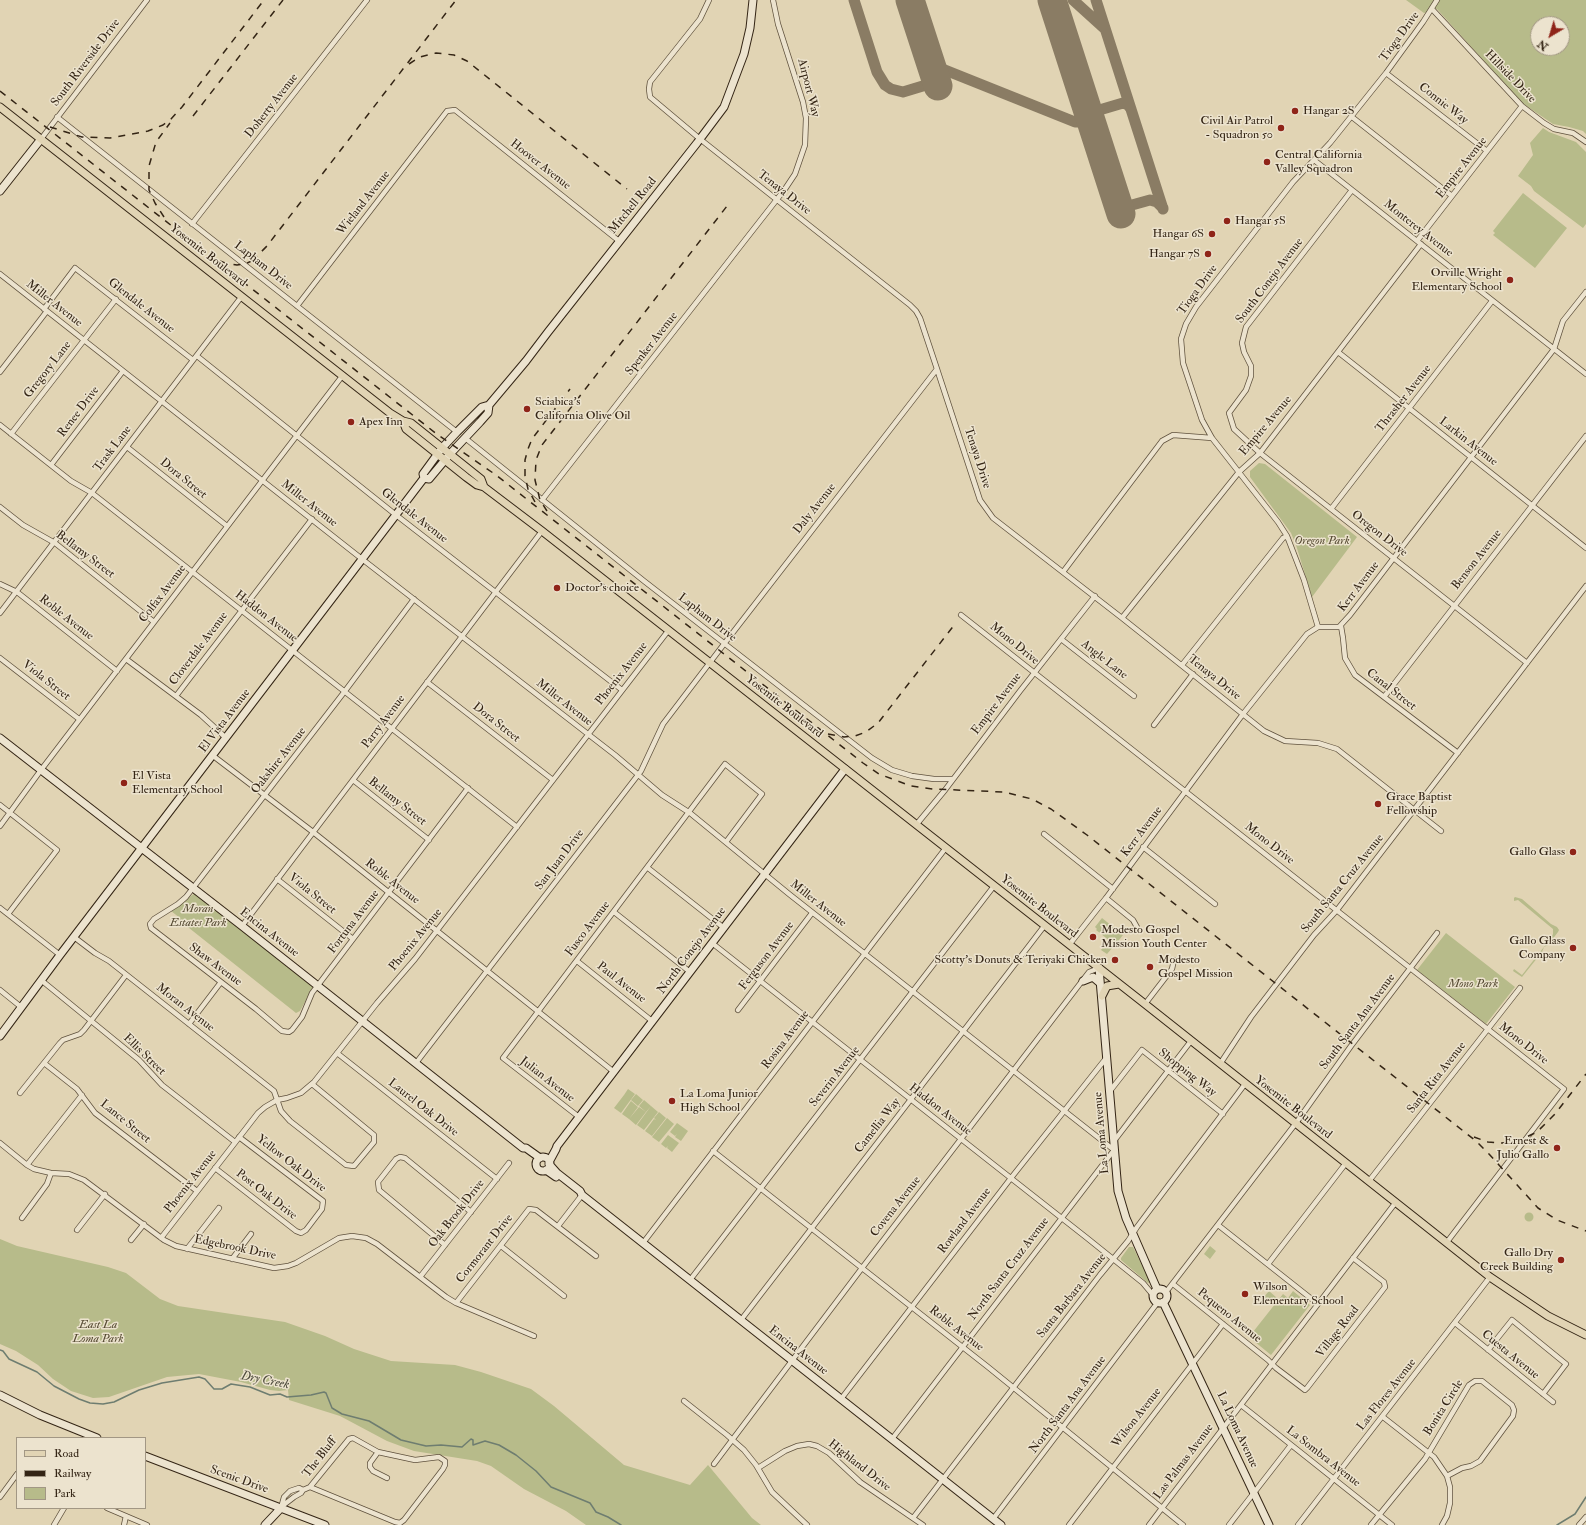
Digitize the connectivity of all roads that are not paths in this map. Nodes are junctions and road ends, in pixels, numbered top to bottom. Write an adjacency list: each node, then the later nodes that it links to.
1 (147, 0): 12 (street, South Riverside Drive)
2 (367, 0): 23 (street, Doherty Avenue)
3 (709, 0): 15 (street, Tenaya Drive)
4 (753, 0): 15 (main road, Mitchell Road)
5 (773, 0): 22 (street, Airport Way)
6 (1437, 0): 7 (street, Tioga Drive)
7 (1432, 9): 8 (street, Tioga Drive); 9 (street, Hillside Drive)
8 (1386, 73): 13 (street, Tioga Drive); 17 (street, Connie Way)
9 (1522, 106): 16 (street, Hillside Drive); 17 (street, Empire Avenue)
10 (0, 107): 14 (main road, Yosemite Boulevard)
11 (447, 111): 24 (street, Hoover Avenue); 31 (street, Wieland Avenue)
12 (57, 117): 14 (street, South Riverside Drive); 23 (street, Lapham Drive)
13 (1352, 117): 18 (street, Tioga Drive); 21 (street)
14 (41, 139): 20 (main road); 28 (main road, Yosemite Boulevard)
15 (700, 139): 22 (street, Tenaya Drive); 24 (main road, Mitchell Road)
16 (1586, 142)
17 (1487, 152): 21 (street, Empire Avenue)
18 (1314, 160): 19 (street, Monterey Avenue); 53 (street, Tioga Drive)
19 (1352, 190): 25 (street, Monterey Avenue); 46 (street, South Conejo Avenue)
20 (0, 191)
21 (1452, 196): 25 (street, Empire Avenue)
22 (777, 200): 38 (street, Tenaya Drive); 64 (street, Spenker Avenue)
23 (192, 224): 31 (street, Lapham Drive)
24 (619, 241): 44 (main road, Mitchell Road)
25 (1419, 243): 30 (street, Monterey Avenue); 35 (street, Empire Avenue)
26 (0, 274): 32 (street, Miller Avenue)
27 (1586, 292): 34 (street, Kerr Avenue)
28 (242, 296): 36 (street, Trask Lane); 42 (main road, Yosemite Boulevard)
29 (116, 299): 32 (street, Glendale Avenue); 33 (street, Gregory Lane); 37 (street, Glendale Avenue)
30 (1492, 301): 34 (street, Monterey Avenue); 45 (street, Thrasher Avenue)
31 (297, 306): 48 (street, Lapham Drive)
32 (45, 310): 33 (street, Miller Avenue); 40 (street)
33 (84, 340): 39 (street, Miller Avenue); 49 (street, Gregory Lane)
34 (1554, 349): 41 (street, Monterey Avenue); 58 (street, Kerr Avenue)
35 (1338, 352): 45 (street, Larkin Avenue); 56 (street, Empire Avenue)
36 (197, 356): 37 (street, Trask Lane); 50 (street, Glendale Avenue)
37 (193, 360): 43 (street, Trask Lane)
38 (937, 369): 78 (street, Tenaya Drive); 96 (street, Daly Avenue)
39 (123, 371): 43 (street, Miller Avenue); 59 (street, Renee Drive)
40 (0, 372)
41 (1586, 374)
42 (343, 375): 50 (street, Colfax Avenue); 55 (main road, Yosemite Boulevard)
43 (162, 401): 54 (street, Trask Lane); 62 (street, Miller Avenue)
44 (489, 405): 48 (main road, Mitchell Road); 52 (main road, Mitchell Road)
45 (1409, 409): 58 (street, Larkin Avenue); 67 (street, Thrasher Avenue)
46 (1229, 413): 56 (street, Oregon Drive)
47 (0, 425): 49 (street, Haddon Avenue)
48 (456, 432): 55 (main road, Mitchell Road)
49 (11, 434): 59 (street, Haddon Avenue)
50 (296, 436): 62 (street, Colfax Avenue); 68 (street, Glendale Avenue)
51 (1586, 436): 65 (street, Benson Avenue)
52 (464, 438): 57 (main road, Mitchell Road); 64 (street, Lapham Drive)
53 (1212, 438): 60 (street, Tioga Drive); 78 (street)
54 (127, 447): 63 (street, Trask Lane); 70 (street, Dora Street)
55 (440, 451): 57 (main road, Yosemite Boulevard); 61 (main road, El Vista Avenue)
56 (1260, 453): 60 (street, Empire Avenue); 67 (street, Oregon Drive)
57 (447, 457): 61 (main road, El Vista Avenue); 71 (main road, Yosemite Boulevard)
58 (1471, 457): 65 (street, Larkin Avenue); 75 (street, Kerr Avenue)
59 (51, 465): 63 (street, Haddon Avenue)
60 (1239, 472): 72 (street, Tioga Drive); 89 (street, Empire Avenue)
61 (424, 478): 68 (main road, El Vista Avenue)
62 (262, 480): 69 (street, Miller Avenue); 70 (street, Colfax Avenue)
63 (92, 492): 73 (street, Trask Lane); 77 (street, Haddon Avenue)
64 (542, 500): 96 (street, Lapham Drive)
65 (1532, 506): 74 (street, Larkin Avenue); 85 (street, Benson Avenue)
66 (0, 507): 73 (street, Bellamy Street)
67 (1331, 509): 75 (street, Oregon Drive)
68 (396, 515): 76 (main road, El Vista Avenue); 82 (street, Glendale Avenue)
69 (312, 519): 76 (street, Miller Avenue); 86 (street, Cloverdale Avenue)
70 (227, 526): 77 (street, Colfax Avenue)
71 (542, 531): 82 (street, Parry Avenue); 93 (main road, Yosemite Boulevard)
72 (1287, 536): 92 (street, Tioga Drive); 102 (street)
73 (55, 543): 81 (street, Trask Lane); 90 (street, Bellamy Street)
74 (1586, 548)
75 (1393, 558): 85 (street, Oregon Drive); 91 (street, Kerr Avenue)
76 (362, 559): 84 (street, Miller Avenue); 97 (main road, El Vista Avenue)
77 (193, 572): 86 (street, Haddon Avenue); 90 (street, Colfax Avenue)
78 (1062, 572): 83 (street, Tenaya Drive)
79 (0, 584): 81 (street, Roble Avenue)
80 (1586, 586): 101 (street, South Santa Cruz Avenue)
81 (17, 592): 87 (street, Trask Lane); 103 (street, Roble Avenue)
82 (496, 592): 94 (street, Parry Avenue); 107 (street, Glendale Avenue)
83 (1095, 596): 89 (street, Tenaya Drive); 95 (street, Empire Avenue)
84 (414, 599): 94 (street, Miller Avenue); 108 (street, Oakshire Avenue)
85 (1453, 606): 101 (street, Oregon Drive); 111 (street, Benson Avenue)
86 (242, 610): 97 (street, Haddon Avenue); 109 (street, Cloverdale Avenue)
87 (0, 613)
88 (961, 615): 104 (street, Mono Drive)
89 (1122, 618): 102 (street, Tenaya Drive)
90 (154, 622): 99 (street, Colfax Avenue)
91 (1341, 626): 92 (street, Kerr Avenue); 111 (street, Canal Street)
92 (1318, 628): 112 (street, Kerr Avenue)
93 (668, 631): 100 (main road, Yosemite Boulevard); 107 (street, Phoenix Avenue)
94 (462, 636): 106 (street, Parry Avenue); 116 (street, Miller Avenue)
95 (1061, 639): 104 (street, Empire Avenue); 110 (street, Angle Lane)
96 (724, 644): 100 (street, Daly Avenue); 124 (street, Lapham Drive)
97 (292, 650): 108 (street, Haddon Avenue); 118 (main road, El Vista Avenue)
98 (0, 658): 113 (street, Viola Street)
99 (126, 659): 103 (street, Colfax Avenue); 109 (street)
100 (710, 663): 121 (main road, Yosemite Boulevard); 123 (street, San Juan Drive)
101 (1527, 663): 119 (street, South Santa Cruz Avenue)
102 (1182, 665): 105 (street, Tenaya Drive)
103 (117, 671): 113 (street, Colfax Avenue)
104 (1034, 673): 124 (street, Empire Avenue); 128 (street, Mono Drive)
105 (1193, 674): 112 (street, Tenaya Drive); 114 (street)
106 (427, 682): 115 (street, Parry Avenue); 126 (street, Dora Street)
107 (622, 690): 116 (street, Phoenix Avenue)
108 (346, 691): 115 (street, Haddon Avenue); 129 (street, Oakshire Avenue)
109 (176, 696): 118 (street)
110 (1134, 696)
111 (1384, 697): 119 (street, Canal Street)
112 (1243, 714): 128 (street, Kerr Avenue); 131 (street, Tenaya Drive)
113 (79, 720): 122 (street, Colfax Avenue)
114 (1154, 725)
115 (392, 728): 125 (street, Parry Avenue); 127 (street, Haddon Avenue)
116 (588, 734): 123 (street, Miller Avenue); 126 (street, Phoenix Avenue)
117 (0, 738): 122 (main road, Encina Avenue)
118 (226, 738): 120 (main road, El Vista Avenue)
119 (1458, 754): 131 (street, South Santa Cruz Avenue)
120 (212, 755): 129 (street, Roble Avenue); 143 (main road, El Vista Avenue)
121 (845, 769): 134 (main road, Yosemite Boulevard); 146 (main road, North Conejo Avenue)
122 (41, 770): 133 (street, Colfax Avenue); 143 (main road, Encina Avenue)
123 (638, 775): 132 (street, Miller Avenue); 176 (street, San Juan Drive)
124 (953, 779): 134 (street, Empire Avenue)
125 (353, 780): 138 (street, Parry Avenue); 140 (street, Bellamy Street)
126 (553, 780): 136 (street, Phoenix Avenue)
127 (468, 788): 136 (street, Haddon Avenue); 140 (street, Fortuna Avenue)
128 (1185, 791): 142 (street, Kerr Avenue); 155 (street, Mono Drive)
129 (265, 797): 138 (street, Roble Avenue); 149 (street, Oakshire Avenue)
130 (0, 805): 133 (street)
131 (1414, 810): 137 (street, Tenaya Drive); 155 (street, South Santa Cruz Avenue)
132 (690, 812): 141 (street, Miller Avenue); 141 (street, Fusco Avenue); 145 (street, Fusco Avenue)
133 (10, 813): 135 (street, Colfax Avenue); 158 (street)
134 (916, 825): 144 (main road, Yosemite Boulevard)
135 (0, 826)
136 (517, 826): 164 (street, Phoenix Avenue)
137 (1441, 831)
138 (313, 832): 147 (street, Parry Avenue); 151 (street, Roble Avenue)
139 (1044, 834): 150 (street)
140 (429, 840): 151 (street, Fortuna Avenue)
141 (726, 842): 146 (street, Miller Avenue)
142 (1143, 847): 150 (street, Kerr Avenue); 153 (street)
143 (142, 848): 149 (main road, Encina Avenue); 166 (main road, El Vista Avenue)
144 (945, 848): 148 (main road, Yosemite Boulevard); 170 (street, Rosina Avenue)
145 (648, 868): 156 (street, Fusco Avenue); 162 (street)
146 (764, 875): 157 (street, Miller Avenue); 162 (main road, North Conejo Avenue)
147 (277, 879): 161 (street, Parry Avenue); 167 (street, Viola Street)
148 (994, 886): 159 (main road, Yosemite Boulevard); 188 (street, Severin Avenue)
149 (192, 888): 160 (street, Oakshire Avenue); 161 (main road, Encina Avenue)
150 (1113, 889): 152 (street, Kerr Avenue)
151 (389, 893): 164 (street, Roble Avenue); 167 (street, Fortuna Avenue)
152 (1106, 898): 163 (street); 169 (street, Kerr Avenue)
153 (1215, 904)
154 (0, 908): 158 (street)
155 (1337, 910): 175 (street, Mono Drive); 210 (street, South Santa Cruz Avenue)
156 (614, 912): 173 (street, Fusco Avenue); 177 (street)
157 (812, 913): 170 (street, Miller Avenue); 180 (street, Ferguson Avenue)
158 (8, 914): 171 (street)
159 (1045, 925): 169 (main road, Yosemite Boulevard); 201 (street, Camellia Way)
160 (150, 926): 182 (street, Shaw Avenue)
161 (242, 926): 185 (main road, Encina Avenue)
162 (724, 928): 168 (main road, North Conejo Avenue)
163 (1138, 929)
164 (437, 931): 176 (street, Roble Avenue); 196 (street, Phoenix Avenue)
165 (1437, 933): 175 (street, South Santa Ana Avenue)
166 (74, 937): 171 (main road, El Vista Avenue); 178 (street, Moran Avenue)
167 (353, 939): 185 (street, Fortuna Avenue)
168 (712, 943): 177 (main road, North Conejo Avenue); 180 (street, Haddon Avenue)
169 (1069, 945): 174 (main road, Yosemite Boulevard)
170 (864, 954): 188 (street, Miller Avenue); 198 (street, Rosina Avenue)
171 (60, 955): 179 (main road, El Vista Avenue)
172 (1174, 960): 190 (street)
173 (577, 961): 193 (street, Fusco Avenue); 197 (street, Paul Avenue)
174 (1099, 968): 181 (street, Covena Avenue); 183 (main road, La Loma Avenue); 184 (main road, Yosemite Boulevard)
175 (1410, 968): 200 (street, Mono Drive); 224 (street, South Santa Ana Avenue)
176 (487, 971): 193 (street, Roble Avenue); 209 (street, San Juan Drive)
177 (690, 972): 197 (main road, North Conejo Avenue)
178 (126, 974): 195 (street); 199 (street, Moran Avenue)
179 (41, 980): 191 (main road, El Vista Avenue); 195 (street, Ellis Street)
180 (760, 981): 192 (street, Ferguson Avenue); 198 (street, Haddon Avenue)
181 (1083, 981): 183 (main road); 212 (street, Covena Avenue)
182 (221, 982): 194 (street, Shaw Avenue); 199 (street)
183 (1101, 984): 189 (main road, La Loma Avenue)
184 (1119, 984): 189 (main road); 190 (main road, Yosemite Boulevard)
185 (318, 986): 194 (street, Fortuna Avenue); 196 (main road, Encina Avenue)
186 (1520, 988): 200 (street, Santa Rita Avenue)
187 (0, 990): 191 (street)
188 (913, 992): 201 (street, Miller Avenue); 207 (street, Severin Avenue)
189 (1102, 996): 205 (main road, La Loma Avenue)
190 (1145, 1004): 203 (main road, Yosemite Boulevard)
191 (21, 1007): 202 (main road, El Vista Avenue)
192 (738, 1010)
193 (538, 1012): 206 (street, Fusco Avenue); 213 (street, Roble Avenue)
194 (268, 1020)
195 (91, 1021): 208 (street); 228 (street, Ellis Street)
196 (363, 1021): 204 (street, Phoenix Avenue); 209 (main road, Encina Avenue)
197 (652, 1021): 213 (main road, North Conejo Avenue)
198 (812, 1022): 207 (street, Haddon Avenue); 232 (street, Rosina Avenue)
199 (189, 1024): 220 (street, Moran Avenue)
200 (1488, 1029): 242 (street, Santa Rita Avenue); 262 (street, Mono Drive)
201 (963, 1031): 212 (street, Miller Avenue); 219 (street, Camellia Way)
202 (0, 1036)
203 (1191, 1041): 210 (main road, Yosemite Boulevard); 211 (street)
204 (337, 1053): 214 (street, Phoenix Avenue); 241 (street, Laurel Oak Drive)
205 (1107, 1057): 216 (main road, La Loma Avenue); 221 (street, Rowland Avenue)
206 (503, 1058): 223 (street, Julian Avenue)
207 (861, 1060): 219 (street, Haddon Avenue); 243 (street, Severin Avenue)
208 (44, 1063): 217 (street); 218 (street, Lance Street)
209 (416, 1063): 233 (main road, Encina Avenue)
210 (1220, 1064): 215 (main road, Yosemite Boulevard)
211 (1168, 1070): 216 (street, Shopping Way); 222 (street, Shopping Way); 227 (street)
212 (1014, 1071): 221 (street, Miller Avenue); 226 (street, Covena Avenue)
213 (614, 1072): 223 (main road, North Conejo Avenue)
214 (312, 1084): 220 (street, Phoenix Avenue); 220 (street, Moran Avenue)
215 (1245, 1084): 222 (street, Santa Barbara Avenue); 224 (main road, Yosemite Boulevard)
216 (1110, 1091): 227 (main road, La Loma Avenue)
217 (20, 1093)
218 (82, 1094): 236 (street); 244 (street, Lance Street)
219 (911, 1099): 226 (street, Haddon Avenue); 255 (street, Camellia Way)
220 (277, 1100): 225 (street, Phoenix Avenue)
221 (1064, 1110): 231 (street, Miller Avenue); 240 (street, Rowland Avenue)
222 (1223, 1114): 259 (street, Santa Barbara Avenue)
223 (578, 1117): 230 (main road, North Conejo Avenue)
224 (1296, 1123): 235 (main road, Yosemite Boulevard); 253 (street)
225 (239, 1137): 228 (street, Phoenix Avenue); 257 (street, Yellow Oak Drive)
226 (961, 1139): 240 (street, Haddon Avenue); 272 (street, Covena Avenue)
227 (1113, 1141): 231 (main road, La Loma Avenue)
228 (235, 1142): 238 (street, Phoenix Avenue)
229 (0, 1143): 236 (street, Edgebrook Drive)
230 (556, 1146): 233 (main road, North Conejo Avenue); 237 (main road, North Conejo Avenue)
231 (1114, 1150): 251 (street, North Santa Cruz Avenue); 259 (main road, La Loma Avenue)
232 (713, 1151): 243 (street, Roble Avenue); 263 (street, Rosina Avenue)
233 (539, 1160): 237 (main road); 237 (main road)
234 (509, 1163): 241 (street, Oak Brook Drive)
235 (1346, 1163): 242 (main road, Yosemite Boulevard); 271 (street)
236 (27, 1165): 239 (street, Edgebrook Drive)
237 (548, 1165): 246 (main road, Encina Avenue)
238 (215, 1168): 244 (street, Phoenix Avenue); 257 (street, Post Oak Drive)
239 (51, 1173): 245 (street, Edgebrook Drive); 250 (street)
240 (1011, 1178): 251 (street, Haddon Avenue); 283 (street, Rowland Avenue)
241 (497, 1179): 249 (street, Oak Brook Drive)
242 (1369, 1181): 247 (main road, Yosemite Boulevard)
243 (762, 1189): 255 (street, Roble Avenue); 275 (street, Severin Avenue)
244 (197, 1191): 260 (street, Phoenix Avenue)
245 (105, 1194): 252 (street, Edgebrook Drive); 256 (street)
246 (582, 1195): 254 (street); 263 (main road, Encina Avenue)
247 (1396, 1202): 262 (main road, Yosemite Boulevard); 268 (street, Las Palmas Avenue)
248 (219, 1208): 266 (street)
249 (471, 1212): 264 (street, Oak Brook Drive); 264 (street)
250 (22, 1218)
251 (1061, 1218): 270 (street, Haddon Avenue); 289 (street, North Santa Cruz Avenue)
252 (144, 1224): 260 (street, Edgebrook Drive); 261 (street)
253 (1218, 1225): 271 (street); 276 (street)
254 (558, 1226): 265 (street, Cormorant Drive); 267 (street)
255 (812, 1228): 272 (street, Roble Avenue); 284 (street, Camellia Way)
256 (77, 1230)
257 (306, 1230)
258 (251, 1234): 269 (street)
259 (1133, 1234): 270 (street, Santa Barbara Avenue); 277 (main road, La Loma Avenue)
260 (161, 1238): 266 (street, Edgebrook Drive)
261 (131, 1240)
262 (1447, 1242): 274 (main road, Yosemite Boulevard)
263 (643, 1243): 275 (main road, Encina Avenue)
264 (445, 1245): 273 (street, Oak Brook Drive)
265 (501, 1246): 279 (street); 281 (street, Cormorant Drive)
266 (187, 1249): 269 (street, Edgebrook Drive)
267 (596, 1256)
268 (1353, 1258): 282 (street, Las Palmas Avenue); 293 (street, Village Road)
269 (232, 1259): 273 (street, Edgebrook Drive)
270 (1113, 1260): 277 (street, Haddon Avenue); 294 (street, Santa Barbara Avenue)
271 (1268, 1264): 282 (street)
272 (862, 1268): 283 (street, Roble Avenue); 291 (street, Covena Avenue)
273 (420, 1277): 281 (street, Edgebrook Drive)
274 (1490, 1277): 285 (street, Las Flores Avenue); 287 (main road, Yosemite Boulevard)
275 (690, 1280): 284 (main road, Encina Avenue)
276 (1173, 1284): 278 (street); 286 (street, Pequeno Avenue)
277 (1155, 1292): 278 (main road); 280 (main road)
278 (1166, 1292): 280 (main road)
279 (564, 1296)
280 (1160, 1302): 292 (main road, La Loma Avenue); 302 (street, North Santa Ana Avenue)
281 (456, 1303): 288 (street, Edgebrook Drive)
282 (1318, 1304): 293 (street, Las Palmas Avenue)
283 (912, 1307): 289 (street, Roble Avenue); 297 (street, Rowland Avenue)
284 (741, 1320): 291 (main road, Encina Avenue)
285 (1455, 1323): 290 (street, Cuesta Avenue); 301 (street, Las Flores Avenue)
286 (1223, 1324): 292 (street, Wilson Avenue); 293 (street, Pequeno Avenue)
287 (1586, 1335)
288 (534, 1336)
289 (962, 1347): 294 (street, Roble Avenue); 305 (street, North Santa Cruz Avenue)
290 (1488, 1350): 295 (street, Cuesta Avenue); 295 (street)
291 (793, 1360): 297 (main road, Encina Avenue); 306 (street, Covena Avenue)
292 (1193, 1363): 303 (main road, La Loma Avenue); 312 (street, Wilson Avenue)
293 (1272, 1364): 300 (street, Las Palmas Avenue)
294 (1013, 1388): 302 (street, Roble Avenue); 317 (street, Santa Barbara Avenue)
295 (1542, 1394): 299 (street, Cuesta Avenue)
296 (0, 1395): 304 (main road)
297 (842, 1399): 305 (main road, Encina Avenue)
298 (684, 1401): 306 (street)
299 (1553, 1402)
300 (1241, 1405): 303 (street, Las Palmas Avenue); 307 (street, La Sombra Avenue)
301 (1383, 1417): 309 (street); 318 (street, Las Flores Avenue)
302 (1063, 1428): 312 (street, Roble Avenue); 333 (street, North Santa Ana Avenue)
303 (1224, 1428): 322 (main road, La Loma Avenue); 326 (street, Las Palmas Avenue)
304 (95, 1437)
305 (892, 1439): 317 (main road, Encina Avenue)
306 (733, 1440): 311 (street, Covena Avenue); 313 (street)
307 (1291, 1444): 318 (street, La Sombra Avenue); 322 (street)
308 (378, 1452): 316 (street); 319 (street, The Bluff); 319 (street, The Bluff)
309 (1428, 1452): 315 (street); 315 (street, Bonita Circle); 329 (street)
310 (146, 1456): 325 (main road, Scenic Drive)
311 (714, 1464)
312 (1112, 1467): 326 (street, Roble Avenue); 342 (street, Wilson Avenue)
313 (758, 1468): 332 (street, Highland Drive); 339 (street)
314 (16, 1475): 323 (street)
315 (1447, 1476): 350 (street)
316 (387, 1478)
317 (943, 1479): 332 (street, Santa Barbara Avenue); 333 (main road, Encina Avenue)
318 (1334, 1479): 329 (street, La Sombra Avenue); 347 (street, Las Flores Avenue)
319 (310, 1487): 320 (street, The Bluff)
320 (303, 1490): 321 (street, The Bluff); 324 (street, The Bluff)
321 (290, 1491): 324 (street); 325 (street)
322 (1254, 1492): 345 (street); 346 (main road, La Loma Avenue)
323 (0, 1497)
324 (294, 1497): 325 (street, The Bluff)
325 (281, 1508): 337 (main road); 338 (main road, Scenic Drive)
326 (1162, 1508): 343 (street, Las Palmas Avenue); 344 (street, Roble Avenue)
327 (63, 1509): 334 (street)
328 (109, 1509): 330 (street)
329 (1379, 1515): 348 (street); 349 (street, La Sombra Avenue)
330 (126, 1516): 335 (street); 336 (street)
331 (1586, 1517): 351 (street)
332 (913, 1518): 340 (street, Highland Drive)
333 (993, 1519): 341 (main road, Encina Avenue)
334 (54, 1525)
335 (124, 1525)
336 (147, 1525)
337 (265, 1525)
338 (325, 1525)
339 (807, 1525)
340 (923, 1525)
341 (1001, 1525)
342 (1068, 1525)
343 (1149, 1525)
344 (1183, 1525)
345 (1228, 1525)
346 (1270, 1525)
347 (1298, 1525)
348 (1370, 1525)
349 (1392, 1525)
350 (1442, 1525)
351 (1579, 1525)

